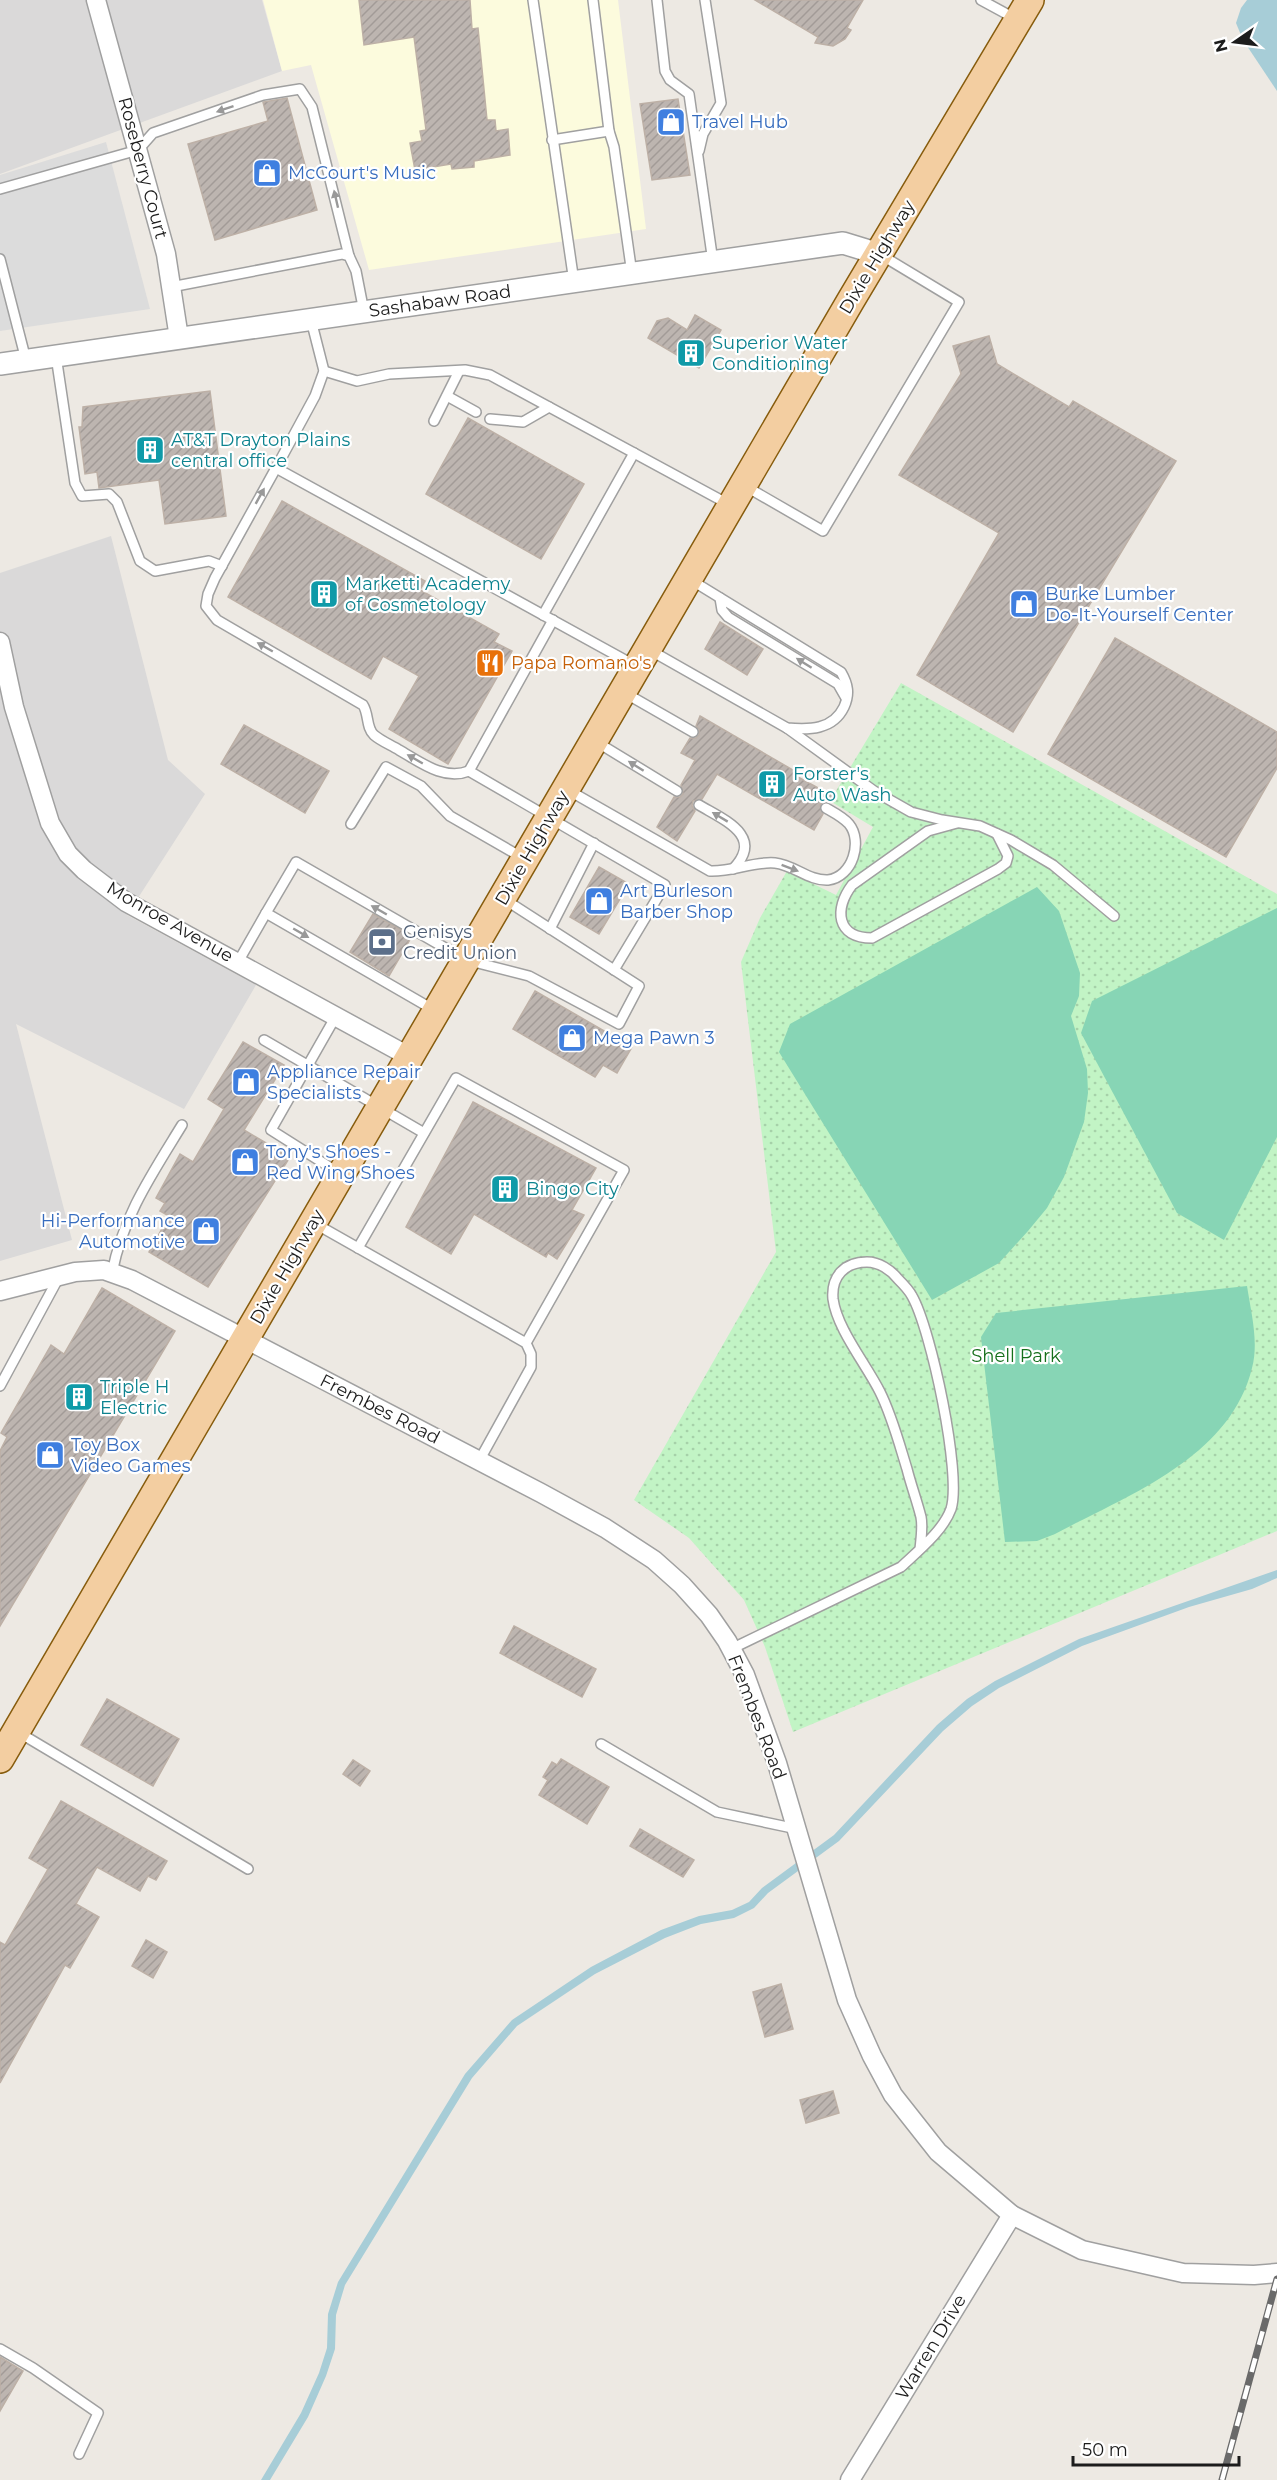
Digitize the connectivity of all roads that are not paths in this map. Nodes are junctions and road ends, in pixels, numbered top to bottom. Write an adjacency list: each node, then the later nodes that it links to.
1 (96, 0): 10 (street, Roseberry Court)
2 (533, 0): 9 (lane)
3 (593, 0): 8 (lane)
4 (657, 0): 11 (lane)
5 (705, 0): 11 (lane)
6 (981, 0): 7 (lane)
7 (1024, 10): 13 (main road, Dixie Highway)
8 (609, 131): 9 (lane); 17 (lane)
9 (552, 140): 18 (lane)
10 (138, 150): 12 (lane); 14 (lane, one-way to 10); 19 (street, Roseberry Court)
11 (697, 156): 16 (lane)
12 (0, 189)
13 (879, 254): 16 (street, Sashabaw Road); 35 (main road, Dixie Highway); 35 (lane)
14 (348, 256): 19 (lane); 20 (lane)
15 (0, 259): 24 (lane)
16 (713, 262): 17 (street, Sashabaw Road)
17 (632, 274): 18 (street, Sashabaw Road)
18 (574, 282): 20 (street, Sashabaw Road)
19 (171, 287): 22 (street, Roseberry Court)
20 (364, 312): 21 (street, Sashabaw Road)
21 (311, 320): 22 (street, Sashabaw Road); 26 (lane)
22 (180, 338): 23 (street, Sashabaw Road)
23 (56, 356): 24 (street, Sashabaw Road); 36 (lane)
24 (26, 360): 25 (street, Sashabaw Road)
25 (0, 364)
26 (324, 371): 27 (lane); 34 (lane)
27 (459, 371): 28 (lane); 29 (lane)
28 (447, 396): 30 (lane); 32 (lane)
29 (549, 407): 31 (lane); 33 (lane)
30 (476, 412)
31 (490, 419)
32 (434, 421)
33 (634, 453): 35 (lane); 38 (lane)
34 (276, 468): 36 (lane, one-way to 34); 38 (lane)
35 (737, 495): 37 (main road, Dixie Highway)
36 (222, 566): 46 (lane, one-way to 36)
37 (689, 579): 41 (main road, Dixie Highway); 43 (lane)
38 (543, 615): 39 (lane)
39 (553, 620): 41 (lane); 46 (lane)
40 (0, 642): 63 (street, Monroe Avenue)
41 (643, 658): 42 (main road, Dixie Highway); 43 (lane)
42 (623, 691): 44 (lane); 45 (main road, Dixie Highway)
43 (787, 728): 52 (lane)
44 (693, 732)
45 (594, 740): 47 (main road, Dixie Highway); 48 (lane, one-way to 45)
46 (469, 771): 51 (lane)
47 (566, 789): 51 (main road, Dixie Highway); 57 (lane)
48 (677, 791)
49 (699, 804): 57 (lane, one-way to 49)
50 (826, 808): 57 (lane, one-way to 50)
51 (548, 819): 55 (lane); 56 (main road, Dixie Highway)
52 (957, 823): 54 (lane); 54 (lane)
53 (351, 824): 56 (lane)
54 (997, 834): 60 (lane)
55 (594, 843): 61 (lane); 64 (lane)
56 (525, 859): 58 (main road, Dixie Highway)
57 (733, 869)
58 (502, 898): 61 (lane); 62 (main road, Dixie Highway)
59 (266, 913): 62 (lane, one-way to 59); 63 (lane); 65 (lane, one-way to 65)
60 (1114, 916)
61 (550, 929): 64 (lane)
62 (466, 960): 64 (lane); 65 (main road, Dixie Highway)
63 (238, 962): 66 (street, Monroe Avenue)
64 (614, 970)
65 (436, 1011): 68 (main road, Dixie Highway)
66 (336, 1016): 68 (street, Monroe Avenue); 69 (lane)
67 (264, 1040): 69 (lane)
68 (410, 1057): 70 (main road, Dixie Highway)
69 (307, 1065): 70 (lane); 73 (lane)
70 (380, 1108): 72 (lane); 73 (main road, Dixie Highway)
71 (182, 1125): 76 (lane)
72 (424, 1133): 75 (lane); 80 (lane)
73 (341, 1174): 74 (main road, Dixie Highway)
74 (313, 1222): 75 (lane); 79 (main road, Dixie Highway)
75 (358, 1248): 80 (lane)
76 (112, 1273): 77 (street, Frembes Road); 79 (street, Frembes Road)
77 (60, 1275): 78 (street, Frembes Road); 81 (lane)
78 (0, 1291)
79 (245, 1339): 82 (street, Frembes Road); 85 (main road, Dixie Highway)
80 (525, 1343): 82 (lane)
81 (0, 1386)
82 (479, 1461): 84 (street, Frembes Road)
83 (920, 1549): 83 (lane); 84 (lane)
84 (731, 1649): 88 (street, Frembes Road)
85 (16, 1731): 87 (main road, Dixie Highway); 89 (lane)
86 (602, 1744): 88 (lane)
87 (0, 1759)
88 (797, 1829): 90 (street, Frembes Road)
89 (248, 1869)
90 (1012, 2215): 91 (street, Frembes Road); 94 (street, Warren Drive)
91 (1277, 2273)
92 (0, 2349): 93 (lane)
93 (79, 2454)
94 (850, 2480)

